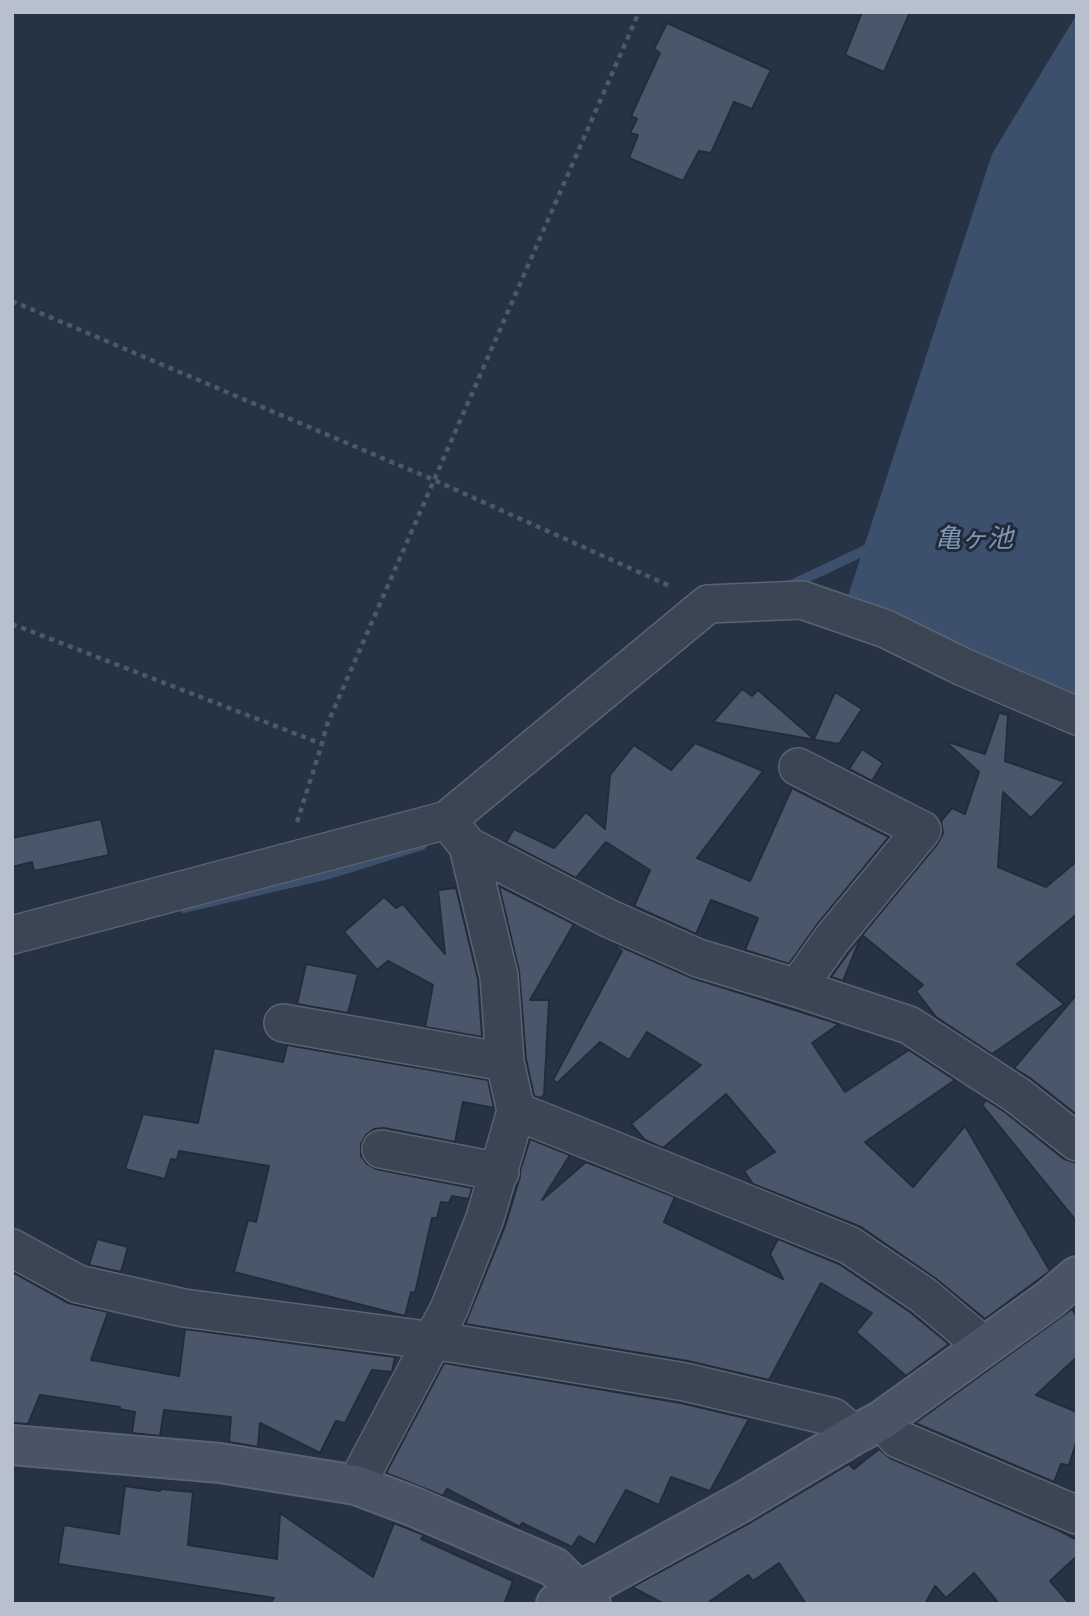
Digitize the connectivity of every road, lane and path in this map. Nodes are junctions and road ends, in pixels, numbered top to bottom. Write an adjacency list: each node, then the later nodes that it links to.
1 (639, 12): 3 (path)
2 (12, 301): 3 (path)
3 (434, 480): 4 (path); 7 (path)
4 (708, 604): 6 (street); 9 (street)
5 (12, 624): 7 (path)
6 (1077, 716)
7 (322, 744): 10 (path)
8 (798, 767): 12 (street)
9 (457, 833): 10 (street); 12 (street); 14 (street)
10 (284, 863): 11 (street)
11 (12, 935)
12 (797, 988): 16 (street)
13 (283, 1023): 14 (street)
14 (505, 1062): 15 (street)
15 (516, 1111): 18 (street); 22 (street)
16 (1077, 1142)
17 (381, 1149): 18 (street)
18 (500, 1172): 21 (street)
19 (12, 1248): 21 (street)
20 (1077, 1276): 22 (street)
21 (432, 1342): 23 (street); 25 (street)
22 (984, 1346): 23 (street)
23 (868, 1427): 26 (street); 27 (street)
24 (12, 1444): 25 (street)
25 (356, 1485): 27 (street)
26 (1077, 1515)
27 (576, 1600)

